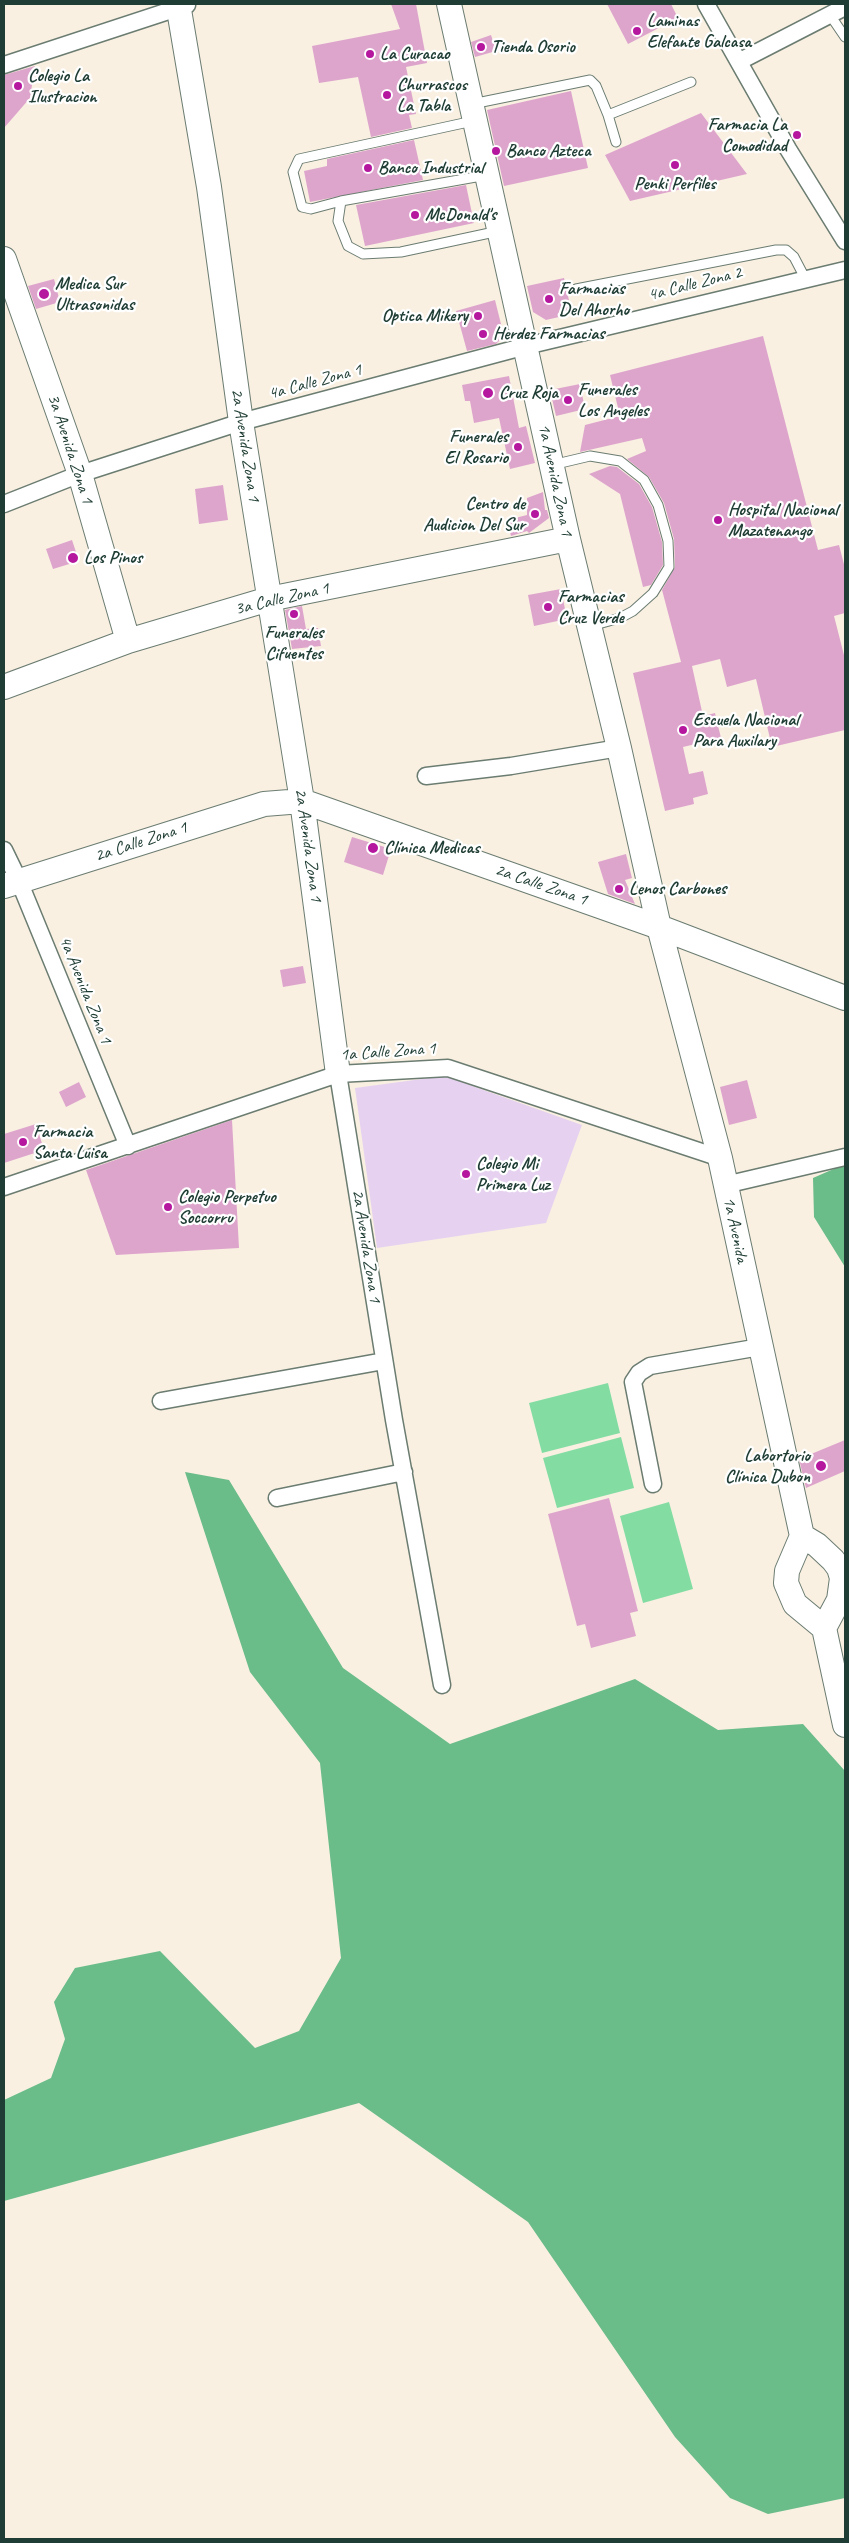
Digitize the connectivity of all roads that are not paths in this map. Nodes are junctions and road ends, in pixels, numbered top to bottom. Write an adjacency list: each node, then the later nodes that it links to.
1 (449, 4): 10 (street, 1a Avenida Zona 1)
2 (706, 4): 7 (street)
3 (182, 5): 8 (street); 22 (street, 2a Avenida Zona 1)
4 (845, 7): 5 (street)
5 (830, 15): 6 (lane); 7 (street)
6 (845, 37)
7 (740, 61): 16 (street)
8 (4, 65)
9 (692, 82): 11 (lane)
10 (474, 112): 11 (lane); 13 (street, 1a Avenida Zona 1); 14 (lane)
11 (608, 115): 12 (lane)
12 (616, 142)
13 (488, 175): 14 (lane); 15 (street, 1a Avenida Zona 1)
14 (341, 201): 15 (lane)
15 (500, 230): 21 (street, 1a Avenida Zona 1)
16 (845, 241)
17 (4, 260): 24 (street, 3a Avenida Zona 1)
18 (845, 270): 19 (street, 4a Calle Zona 2)
19 (805, 278): 20 (lane); 21 (street, 4a Calle Zona 2)
20 (576, 289)
21 (526, 346): 22 (street, 4a Calle Zona 1); 23 (street, 1a Avenida Zona 1)
22 (241, 422): 24 (street, 4a Calle Zona 1); 27 (street, 2a Avenida Zona 1)
23 (552, 465): 26 (street, 1a Avenida Zona 1); 28 (lane)
24 (80, 474): 25 (street, 4a Calle Zona 1); 29 (street, 3a Avenida Zona 1)
25 (4, 504)
26 (568, 539): 27 (street, 3a Calle Zona 1); 28 (street, 1a Avenida Zona 1)
27 (269, 599): 29 (street, 3a Calle Zona 1); 33 (street, 2a Avenida Zona 1)
28 (589, 627): 31 (street, 1a Avenida Zona 1)
29 (128, 641): 30 (street, 3a Calle Zona 1)
30 (4, 687)
31 (619, 748): 32 (street); 36 (street, 1a Avenida Zona 1)
32 (426, 776)
33 (302, 801): 35 (street, 2a Calle Zona 1); 36 (street, 2a Calle Zona 1); 38 (street, 2a Avenida Zona 1)
34 (4, 850): 35 (street, 4a Avenida Zona 1)
35 (11, 883): 39 (street, 4a Avenida Zona 1)
36 (659, 927): 37 (street, 2a Calle Zona 1); 41 (street, 1a Avenida)
37 (845, 998)
38 (338, 1074): 39 (street, 1a Calle Zona 1); 41 (street, 1a Calle Zona 1); 45 (street, 2a Avenida Zona 1)
39 (128, 1146): 43 (street, 1a Calle Zona 1)
40 (845, 1157): 42 (street)
41 (720, 1158): 42 (street, 1a Avenida)
42 (725, 1185): 44 (street, 1a Avenida)
43 (4, 1187)
44 (760, 1347): 48 (street); 50 (street, 1a Avenida)
45 (384, 1361): 46 (street); 47 (street, 2a Avenida Zona 1)
46 (161, 1401)
47 (404, 1472): 49 (street); 52 (street, 2a Avenida Zona 1)
48 (652, 1484)
49 (277, 1498)
50 (800, 1541): 51 (street); 51 (street)
51 (824, 1628): 53 (street)
52 (442, 1685)
53 (845, 1725)

